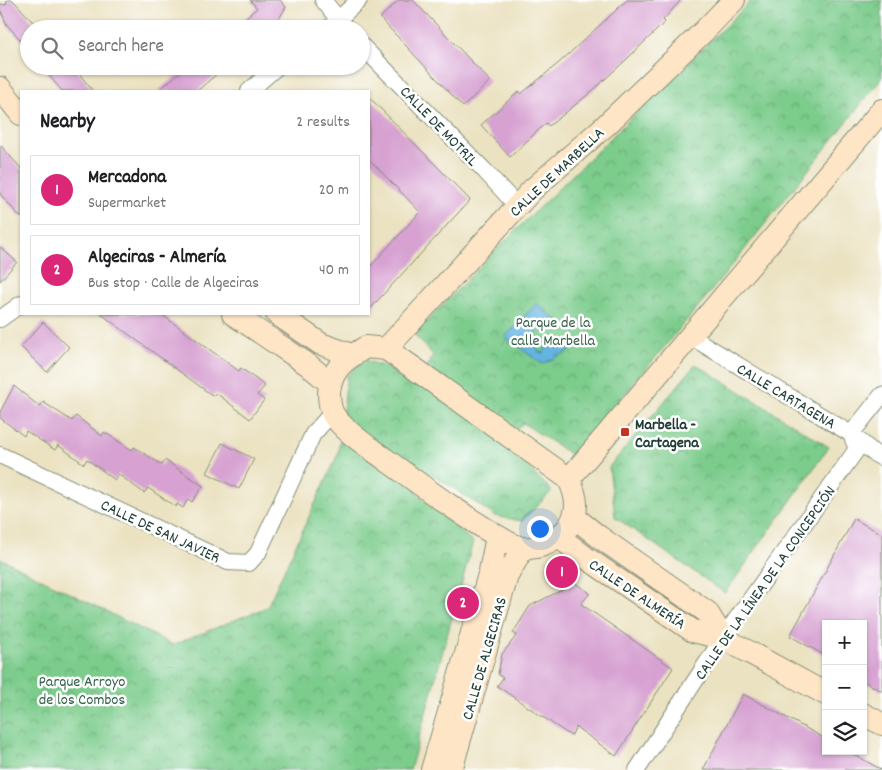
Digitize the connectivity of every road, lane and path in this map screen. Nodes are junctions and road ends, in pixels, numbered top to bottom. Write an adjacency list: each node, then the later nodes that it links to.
1 (323, 0): 4 (street)
2 (360, 0): 5 (street)
3 (734, 0): 12 (street, CALLE DE MARBELLA)
4 (335, 20)
5 (343, 20)
6 (370, 54): 12 (street, CALLE DE MOTRIL)
7 (268, 75): 9 (street)
8 (0, 88): 11 (street)
9 (250, 90)
10 (882, 110): 17 (street)
11 (20, 113)
12 (517, 206): 18 (street, CALLE DE MARBELLA)
13 (20, 305): 16 (street)
14 (234, 315): 20 (street)
15 (278, 315): 19 (street)
16 (0, 320)
17 (690, 336): 23 (street, CALLE CARTAGENA); 26 (street)
18 (386, 349): 19 (street); 26 (street)
19 (352, 355): 20 (street)
20 (330, 383): 22 (street)
21 (882, 395): 23 (street)
22 (332, 413): 24 (street, CALLE DE SAN JAVIER); 28 (street)
23 (851, 434): 25 (street, CALLE CARTAGENA); 31 (street, CALLE DE LA LÍNEA DE LA CONCEPCIÓN)
24 (0, 455)
25 (882, 458)
26 (569, 479): 27 (street)
27 (574, 517): 29 (street); 31 (street, CALLE DE ALMERÍA)
28 (497, 537): 30 (street); 35 (street, CALLE DE ALGECIRAS)
29 (560, 537): 30 (street); 31 (street, CALLE DE ALMERÍA)
30 (523, 548): 36 (street, CALLE DE ALGECIRAS)
31 (723, 638): 32 (street, CALLE DE ALMERÍA); 37 (street, CALLE DE LA LÍNEA DE LA CONCEPCIÓN)
32 (822, 692)
33 (867, 716): 34 (street)
34 (882, 724)
35 (432, 770)
36 (451, 770)
37 (637, 770)

